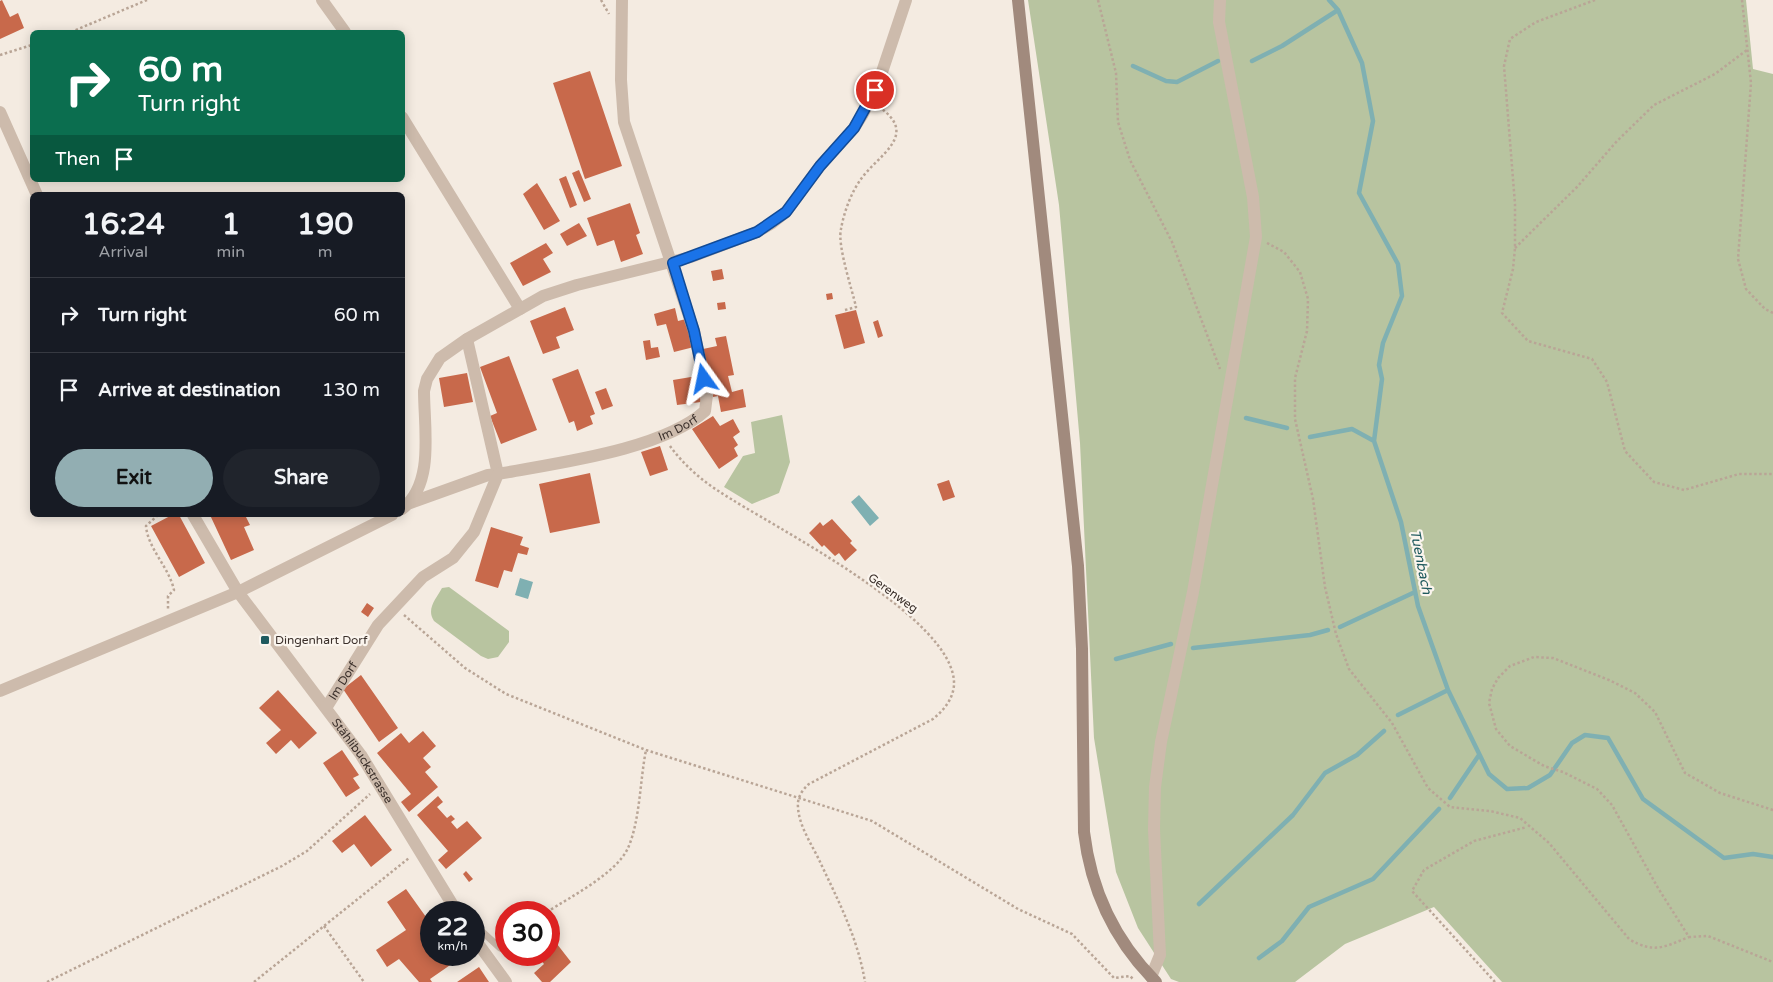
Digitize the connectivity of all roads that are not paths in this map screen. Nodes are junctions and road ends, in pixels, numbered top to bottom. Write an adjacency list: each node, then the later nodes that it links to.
1 (322, 0): 6 (street)
2 (622, 0): 10 (street, Im Dorf)
3 (906, 0): 10 (street)
4 (1018, 0): 24 (street)
5 (1220, 0): 24 (street)
6 (344, 30)
7 (0, 112): 9 (street)
8 (405, 122): 11 (street)
9 (30, 179)
10 (673, 263): 11 (street); 13 (street, Im Dorf)
11 (520, 309): 12 (street)
12 (467, 339): 13 (street); 14 (street)
13 (498, 474): 14 (street); 19 (street, Im Dorf)
14 (406, 506)
15 (194, 517): 17 (street, Stählibuckstrasse)
16 (388, 517): 17 (street)
17 (238, 592): 18 (street); 19 (street, Stählibuckstrasse)
18 (0, 691)
19 (326, 708): 20 (street, Stählibuckstrasse)
20 (450, 901)
21 (485, 934): 22 (lane)
22 (495, 943)
23 (485, 953): 25 (street)
24 (1154, 980)
25 (506, 982)

